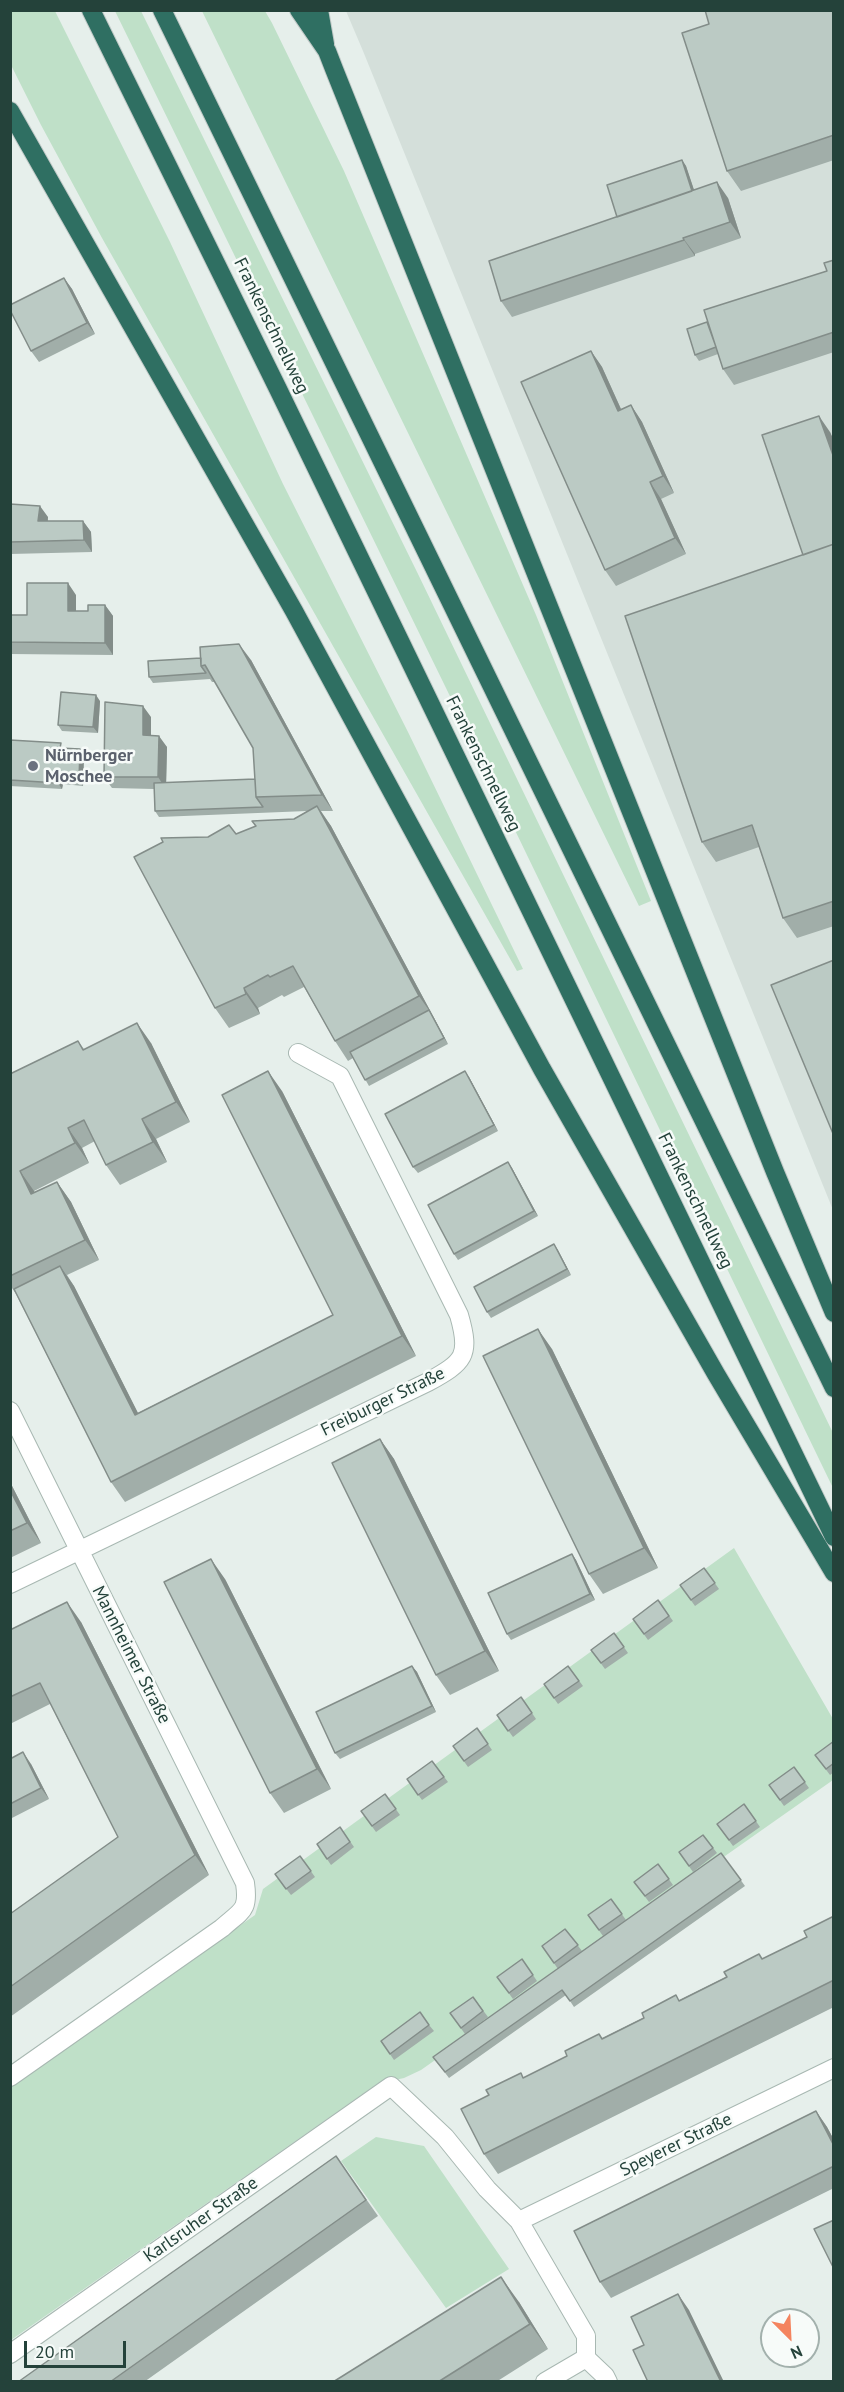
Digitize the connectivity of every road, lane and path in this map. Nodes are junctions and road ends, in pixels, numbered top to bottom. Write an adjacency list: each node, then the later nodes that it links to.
1 (91, 10): 11 (highway, Frankenschnellweg)
2 (162, 10): 9 (highway)
3 (299, 10): 5 (highway)
4 (319, 10): 5 (highway)
5 (327, 51): 8 (highway)
6 (10, 111): 13 (highway)
7 (298, 1053): 12 (street, Freiburger Straße)
8 (834, 1313)
9 (834, 1388)
10 (10, 1412): 12 (street, Mannheimer Straße)
11 (834, 1537)
12 (78, 1550): 14 (street, Freiburger Straße); 16 (street, Mannheimer Straße)
13 (834, 1574)
14 (10, 1584)
15 (834, 2068): 17 (street, Speyerer Straße)
16 (10, 2077)
17 (519, 2221): 18 (street, Karlsruher Straße); 19 (street)
18 (10, 2354)
19 (586, 2358): 20 (street); 21 (street)
20 (545, 2382)
21 (608, 2382)

